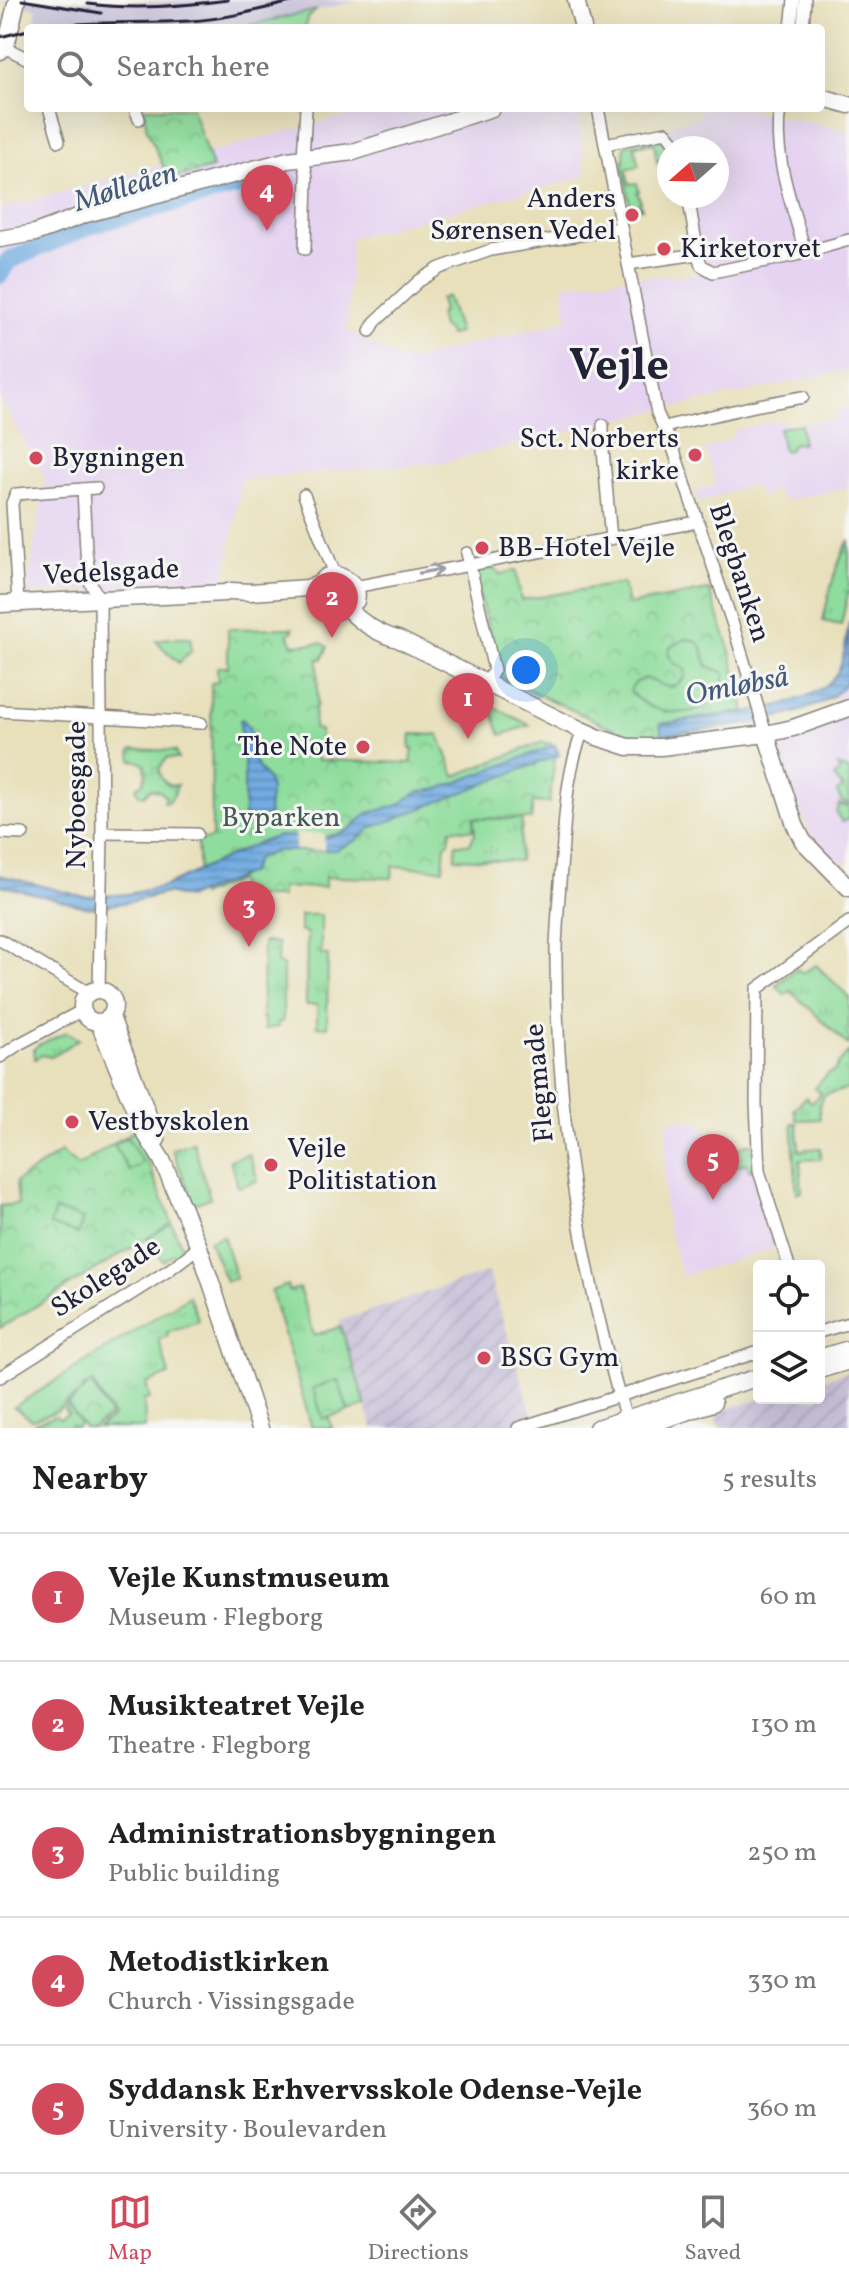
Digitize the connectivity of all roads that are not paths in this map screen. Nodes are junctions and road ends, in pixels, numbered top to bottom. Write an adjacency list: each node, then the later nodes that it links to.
1 (17, 0): 8 (main road)
2 (576, 0): 5 (main road)
3 (794, 0): 6 (street)
4 (805, 0): 7 (street)
5 (582, 24)
6 (791, 24)
7 (803, 24)
8 (2, 49): 9 (street)
9 (24, 57)
10 (825, 98): 11 (main road)
11 (849, 105)
12 (50, 112): 18 (street)
13 (306, 112): 20 (street)
14 (479, 112): 20 (main road)
15 (599, 112): 19 (street, Blegbanken)
16 (780, 112): 26 (street)
17 (669, 136): 19 (street)
18 (59, 141)
19 (605, 144): 22 (street, Blegbanken)
20 (303, 158): 23 (main road); 25 (street)
21 (690, 208): 27 (street)
22 (621, 228): 28 (street, Blegbanken); 29 (street)
23 (0, 239)
24 (849, 240): 26 (street)
25 (305, 249)
26 (805, 252): 27 (street)
27 (698, 254): 28 (street)
28 (628, 264): 32 (street, Blegbanken)
29 (370, 331)
30 (803, 397): 32 (street)
31 (603, 425): 37 (street)
32 (663, 429): 36 (street, Blegbanken)
33 (96, 488): 34 (street)
34 (83, 489): 42 (street, Nyboesgade); 43 (street)
35 (304, 495): 39 (street)
36 (697, 522): 37 (street); 51 (street, Blegbanken)
37 (611, 539): 38 (street)
38 (468, 559): 41 (street, one-way to 38); 45 (street)
39 (335, 574): 40 (main road); 41 (main road)
40 (319, 593): 41 (main road); 42 (main road, Vedelsgade)
41 (353, 599): 45 (main road)
42 (100, 600): 43 (main road, Vedelsgade); 48 (street, Nyboesgade)
43 (18, 603): 44 (main road, Vedelsgade)
44 (0, 604)
45 (486, 684): 50 (main road)
46 (849, 708): 51 (main road)
47 (0, 711): 48 (street)
48 (101, 717): 49 (street); 53 (street, Nyboesgade)
49 (201, 723)
50 (583, 731): 51 (main road); 75 (street, Flegmade)
51 (766, 734): 56 (main road)
52 (0, 833): 54 (street)
53 (102, 833): 55 (street); 59 (street, Nyboesgade)
54 (23, 834)
55 (197, 834)
56 (849, 888)
57 (849, 922): 64 (street)
58 (0, 940): 59 (street)
59 (94, 991): 60 (main road); 61 (main road)
60 (83, 1010): 61 (main road); 62 (street)
61 (105, 1020): 63 (main road, Skolegade)
62 (0, 1057)
63 (199, 1247): 72 (street, Skolegade); 77 (main road, Skolegade)
64 (787, 1260)
65 (849, 1323): 66 (street)
66 (825, 1330)
67 (849, 1349): 69 (main road)
68 (753, 1354): 75 (street)
69 (825, 1356)
70 (849, 1361): 71 (main road)
71 (825, 1368)
72 (0, 1377)
73 (753, 1379): 76 (main road)
74 (753, 1391): 76 (main road)
75 (619, 1396): 76 (street, Flegmade); 78 (street)
76 (631, 1425): 79 (main road)
77 (260, 1428)
78 (518, 1428)
79 (597, 1428)

